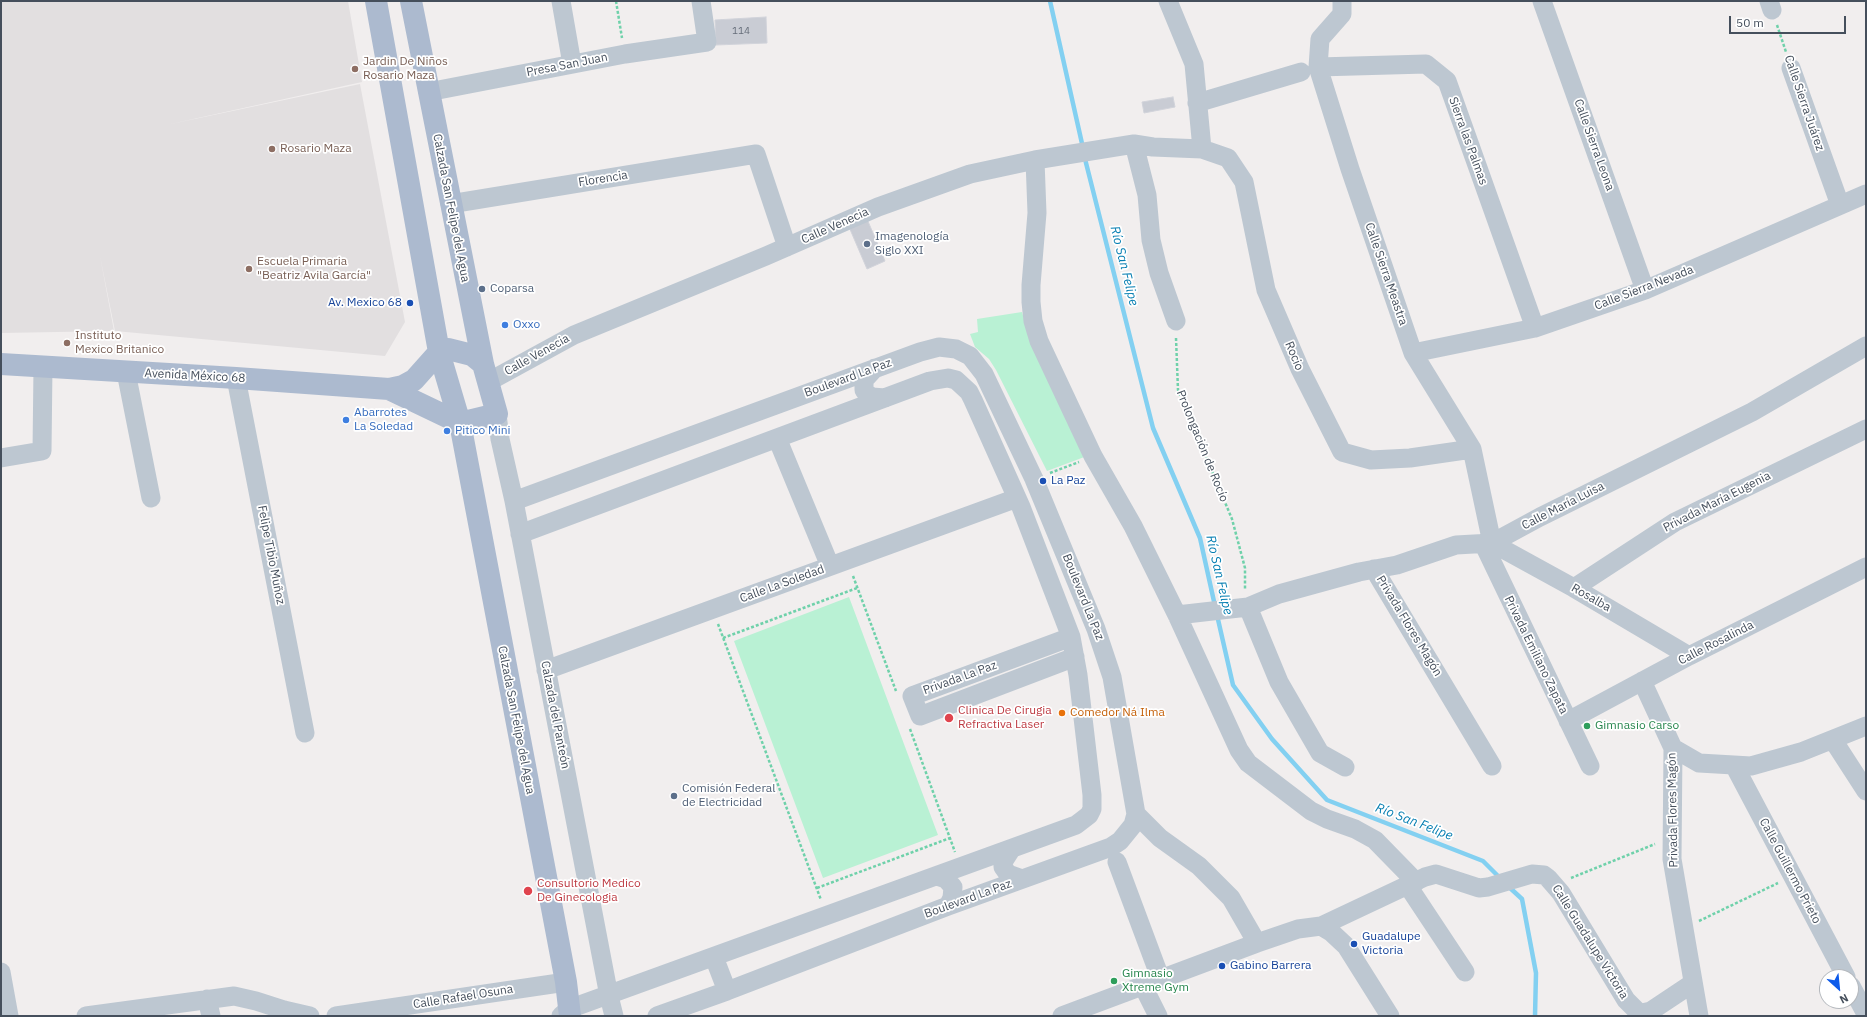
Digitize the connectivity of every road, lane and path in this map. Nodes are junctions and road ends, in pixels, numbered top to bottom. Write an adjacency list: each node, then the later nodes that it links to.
1 (376, 1): 27 (main road)
2 (411, 1): 14 (main road, Calzada San Felipe del Agua)
3 (561, 1): 11 (street)
4 (616, 1): 10 (path)
5 (701, 1): 10 (street, Presa San Juan)
6 (1168, 1): 15 (street)
7 (1342, 1): 13 (street, Calle Sierra Meastra)
8 (1542, 1): 23 (street, Calle Sierra Leona)
9 (1770, 5): 12 (path, Calle Sierra Juárez)
10 (625, 54): 11 (street, Presa San Juan)
11 (572, 64): 14 (street, Presa San Juan)
12 (1791, 68): 21 (street, Calle Sierra Juárez)
13 (1310, 70): 15 (street, Sierra las Palmas); 25 (street, Sierra las Palmas); 28 (street, Calle Sierra Meastra)
14 (428, 92): 20 (main road, Calzada San Felipe del Agua)
15 (1197, 103): 17 (street)
16 (1134, 144): 17 (street, Calle Venecia); 18 (street, Calle Venecia); 24 (street)
17 (1202, 149): 43 (street, Rocio)
18 (1035, 160): 22 (street, Calle Venecia); 59 (street)
19 (1866, 194): 21 (street, Calle Sierra Nevada)
20 (450, 204): 22 (street, Florencia); 33 (main road, Calzada San Felipe del Agua)
21 (1840, 205): 23 (street, Calle Sierra Nevada)
22 (788, 247): 33 (street, Calle Venecia)
23 (1645, 290): 25 (street, Calle Sierra Nevada)
24 (1176, 321): 57 (path, Prolongación de Rocío)
25 (1535, 328): 28 (street, Calle Sierra Nevada)
26 (1866, 346): 51 (street, Calle María Luisa)
27 (440, 352): 33 (main road); 35 (main road, Avenida México 68); 40 (main road, Calzada San Felipe del Agua)
28 (1412, 352): 43 (street, Calle Sierra Meastra)
29 (1, 364): 30 (main road, Avenida México 68)
30 (43, 367): 32 (main road, Avenida México 68); 44 (street)
31 (875, 368): 36 (street, Boulevard La Paz); 37 (street); 76 (street, Boulevard La Paz)
32 (126, 372): 34 (main road, Avenida México 68); 47 (street)
33 (486, 373): 38 (main road, Calzada San Felipe del Agua)
34 (236, 378): 35 (main road, Avenida México 68); 68 (street, Felipe Tibio Muñoz)
35 (389, 389): 40 (main road, Avenida México 68)
36 (810, 392): 39 (street); 49 (street, Boulevard La Paz)
37 (885, 398): 39 (street, Boulevard La Paz); 48 (street, Boulevard La Paz)
38 (497, 414): 40 (main road); 49 (street, Calzada del Panteón)
39 (822, 421): 42 (street, Boulevard La Paz)
40 (460, 424): 97 (main road, Calzada San Felipe del Agua)
41 (1866, 429): 56 (street, Privada María Eugenia)
42 (777, 438): 50 (street, Boulevard La Paz); 52 (street)
43 (1472, 449): 51 (street, Calle Sierra Meastra)
44 (1, 458)
45 (1086, 459): 46 (path)
46 (1044, 475)
47 (151, 498)
48 (1017, 498): 52 (street, Calle La Soledad); 60 (street, Boulevard La Paz)
49 (514, 501): 50 (street, Calzada del Panteón)
50 (520, 534): 64 (street, Calzada del Panteón)
51 (1487, 543): 54 (street, Calle María Luisa); 56 (street, Rosalba); 66 (street, Privada Emiliano Zapata)
52 (830, 566): 58 (street, Calle La Soledad)
53 (1866, 567): 62 (street, Calle Rosalinda)
54 (1374, 569): 57 (street, Calle María Luisa); 72 (street, Privada Flores Magón)
55 (857, 588): 61 (path)
56 (1574, 588): 62 (street, Rosalba)
57 (1243, 608): 59 (street, Calle María Luisa); 74 (street)
58 (713, 609): 61 (path); 64 (street, Calle La Soledad)
59 (1177, 615): 84 (street)
60 (1071, 637): 63 (street, Boulevard La Paz); 63 (street, Privada La Paz)
61 (724, 638): 86 (path)
62 (1689, 656): 65 (street, Calle Rosalinda)
63 (1075, 657): 79 (street, Boulevard La Paz)
64 (546, 670): 101 (street, Calzada del Panteón)
65 (1642, 681): 66 (street, Calle Rosalinda); 70 (street, Privada Flores Magón)
66 (1568, 721): 73 (street, Privada Emiliano Zapata)
67 (1866, 726): 69 (street)
68 (306, 733)
69 (1833, 740): 71 (street); 75 (street)
70 (1673, 748): 71 (street); 77 (street, Privada Flores Magón)
71 (1734, 765): 82 (street, Calle Guillermo Prieto)
72 (1492, 766)
73 (1590, 766)
74 (1345, 767)
75 (1866, 791)
76 (1136, 814): 83 (street, Boulevard La Paz); 91 (street)
77 (1672, 836): 85 (path); 90 (street, Privada Flores Magón)
78 (950, 838): 86 (path)
79 (1012, 848): 81 (street, Boulevard La Paz); 83 (street)
80 (1116, 862): 96 (street)
81 (937, 876): 87 (street); 88 (street, Boulevard La Paz)
82 (1792, 876): 90 (path); 93 (street, Calle Guillermo Prieto)
83 (1022, 880): 87 (street, Boulevard La Paz)
84 (1412, 884): 85 (street, Calle Guadalupe Victoria); 89 (street); 95 (street)
85 (1556, 885): 98 (street, Calle Guadalupe Victoria)
86 (816, 888): 88 (path)
87 (948, 906): 100 (street, Boulevard La Paz)
88 (827, 916): 92 (street, Boulevard La Paz)
89 (1321, 926): 91 (street); 114 (street)
90 (1683, 929): 98 (street, Privada Flores Magón)
91 (1257, 943): 96 (street)
92 (714, 958): 100 (street); 101 (street, Boulevard La Paz)
93 (1842, 969)
94 (1, 972): 106 (street)
95 (1465, 972)
96 (1161, 980): 99 (street)
97 (566, 982): 104 (main road, Calzada San Felipe del Agua); 109 (street, Calle Rafael Osuna)
98 (1693, 983): 115 (street, Privada Flores Magón)
99 (1143, 986): 112 (street); 113 (street)
100 (727, 991): 111 (street, Boulevard La Paz)
101 (609, 996): 104 (street, Boulevard La Paz); 110 (street, Calzada del Panteón)
102 (1859, 1001): 105 (street)
103 (209, 1007): 107 (street); 108 (street)
104 (567, 1014)
105 (1866, 1014)
106 (9, 1016)
107 (86, 1016)
108 (310, 1016)
109 (336, 1016)
110 (614, 1016)
111 (657, 1016)
112 (1062, 1016)
113 (1158, 1016)
114 (1390, 1016)
115 (1699, 1016)

